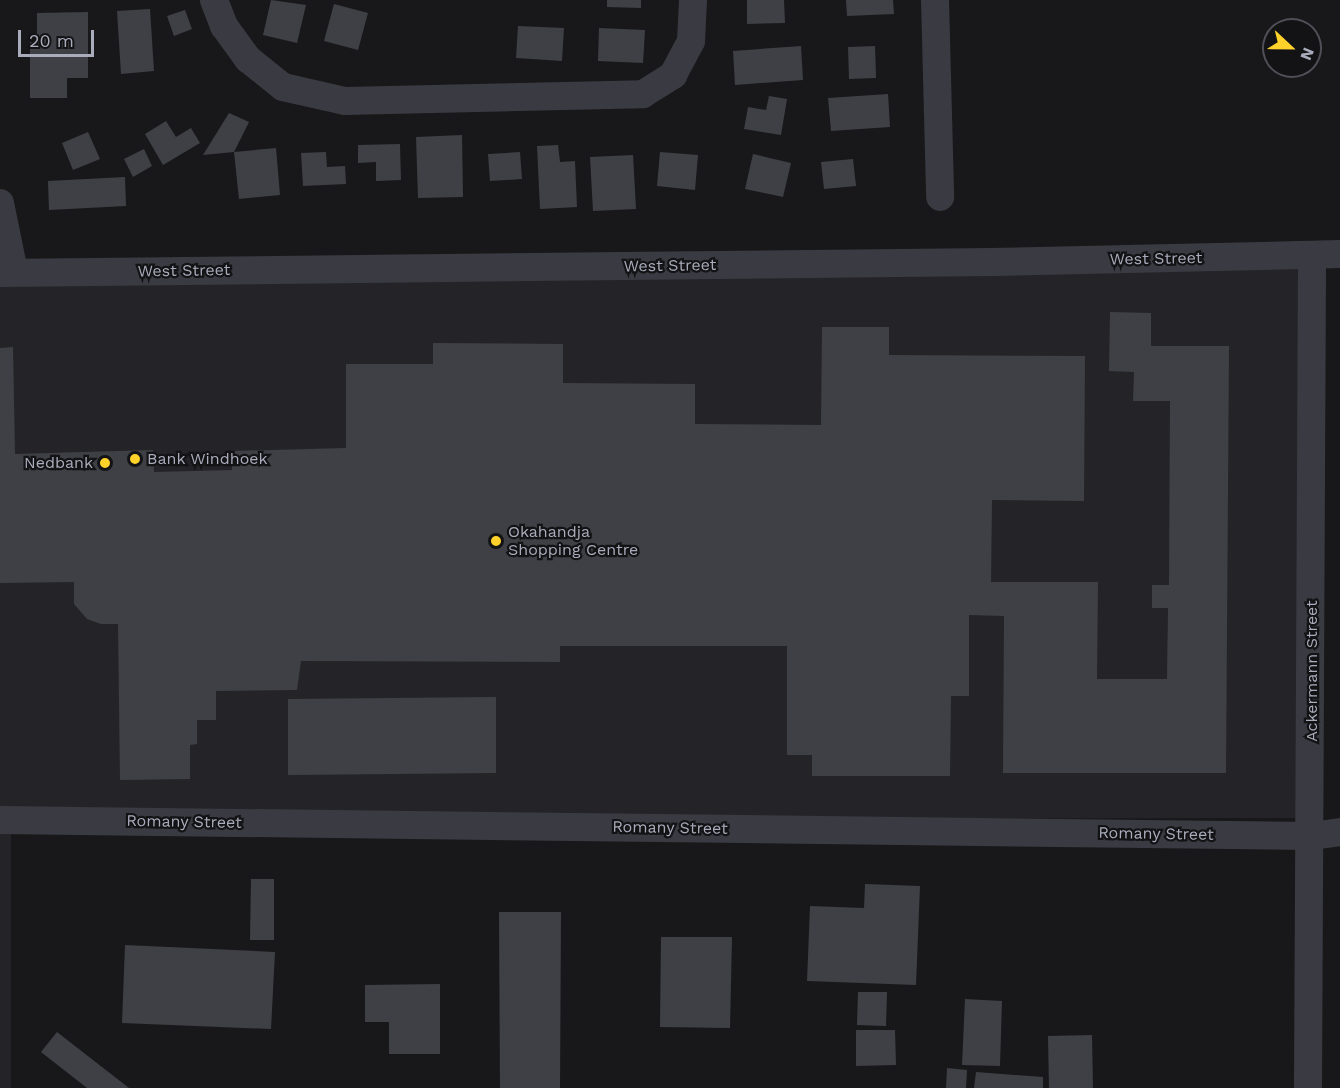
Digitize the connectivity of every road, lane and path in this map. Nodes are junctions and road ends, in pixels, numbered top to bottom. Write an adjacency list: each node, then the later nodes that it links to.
1 (214, 0): 2 (street)
2 (693, 0)
3 (935, 0): 4 (street)
4 (940, 197)
5 (0, 203): 7 (street)
6 (1326, 254): 7 (street, West Street); 10 (street, Ackermann Street)
7 (7, 273)
8 (0, 820): 10 (street, Romany Street)
9 (1340, 832): 10 (street, Romany Street)
10 (1312, 836): 11 (street, Ackermann Street)
11 (1308, 1088)

